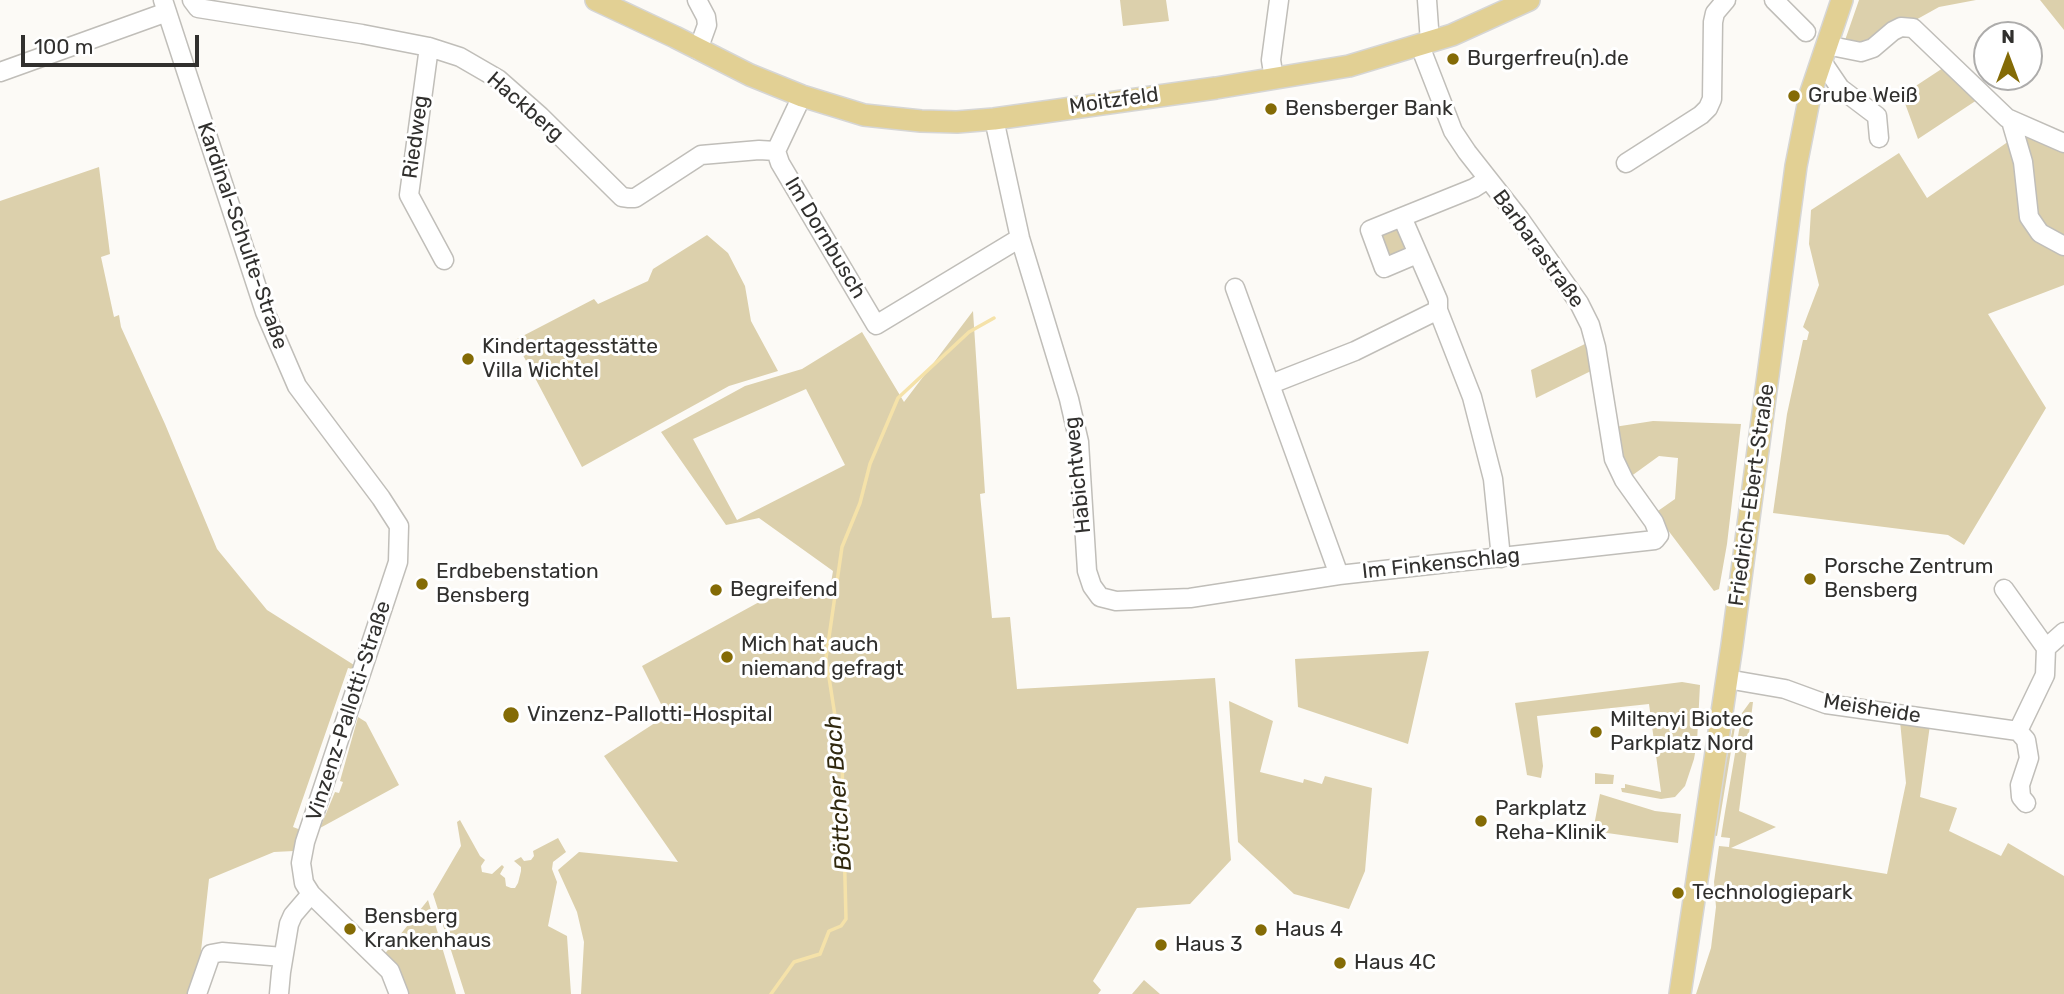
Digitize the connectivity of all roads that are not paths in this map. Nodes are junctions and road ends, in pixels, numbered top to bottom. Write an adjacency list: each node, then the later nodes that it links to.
1 (192, 0): 13 (street, Hackberg)
2 (596, 0): 14 (main road, Moitzfeld)
3 (697, 0): 14 (street)
4 (1279, 0): 17 (street)
5 (1427, 0): 12 (street, Barbarastraße)
6 (1529, 0): 12 (main road, Moitzfeld)
7 (1726, 0): 24 (street)
8 (1774, 0): 11 (street)
9 (1842, 0): 15 (main road, Friedrich-Ebert-Straße)
10 (165, 6): 16 (street); 34 (street, Kardinal-Schulte-Straße)
11 (1806, 32)
12 (1425, 44): 17 (main road, Moitzfeld); 25 (street, Barbarastraße)
13 (429, 47): 23 (street, Hackberg); 30 (street, Riedweg)
14 (698, 50): 18 (main road, Moitzfeld)
15 (1823, 53): 20 (street); 21 (street); 41 (main road, Friedrich-Ebert-Straße)
16 (0, 72)
17 (1274, 79): 19 (main road, Moitzfeld)
18 (802, 96): 19 (main road, Moitzfeld); 23 (street)
19 (993, 119): 27 (street, Habichtweg)
20 (2011, 121): 22 (street); 28 (street)
21 (1880, 138)
22 (2064, 143)
23 (776, 151): 27 (street, Im Dornbusch)
24 (1626, 163)
25 (1488, 179): 26 (street); 35 (street, Barbarastraße)
26 (1402, 217): 29 (street); 29 (street)
27 (1020, 239): 37 (street, Habichtweg)
28 (2064, 246)
29 (1418, 254): 32 (street)
30 (444, 260)
31 (1235, 288): 33 (street, Im Finkenschlag)
32 (1438, 305): 33 (street); 36 (street)
33 (1271, 384): 37 (street, Im Finkenschlag)
34 (399, 526): 44 (street, Vinzenz-Pallotti-Straße)
35 (1659, 538): 36 (street, Im Finkenschlag)
36 (1501, 558): 37 (street, Im Finkenschlag)
37 (1339, 575)
38 (2004, 589): 40 (street)
39 (2064, 632): 40 (street)
40 (2046, 648): 42 (street)
41 (1727, 679): 42 (street, Meisheide); 49 (main road, Friedrich-Ebert-Straße)
42 (2018, 731): 43 (street)
43 (2026, 803)
44 (311, 894): 45 (street); 48 (street)
45 (283, 957): 46 (street); 47 (street)
46 (197, 994)
47 (279, 994)
48 (399, 994)
49 (1680, 994)

